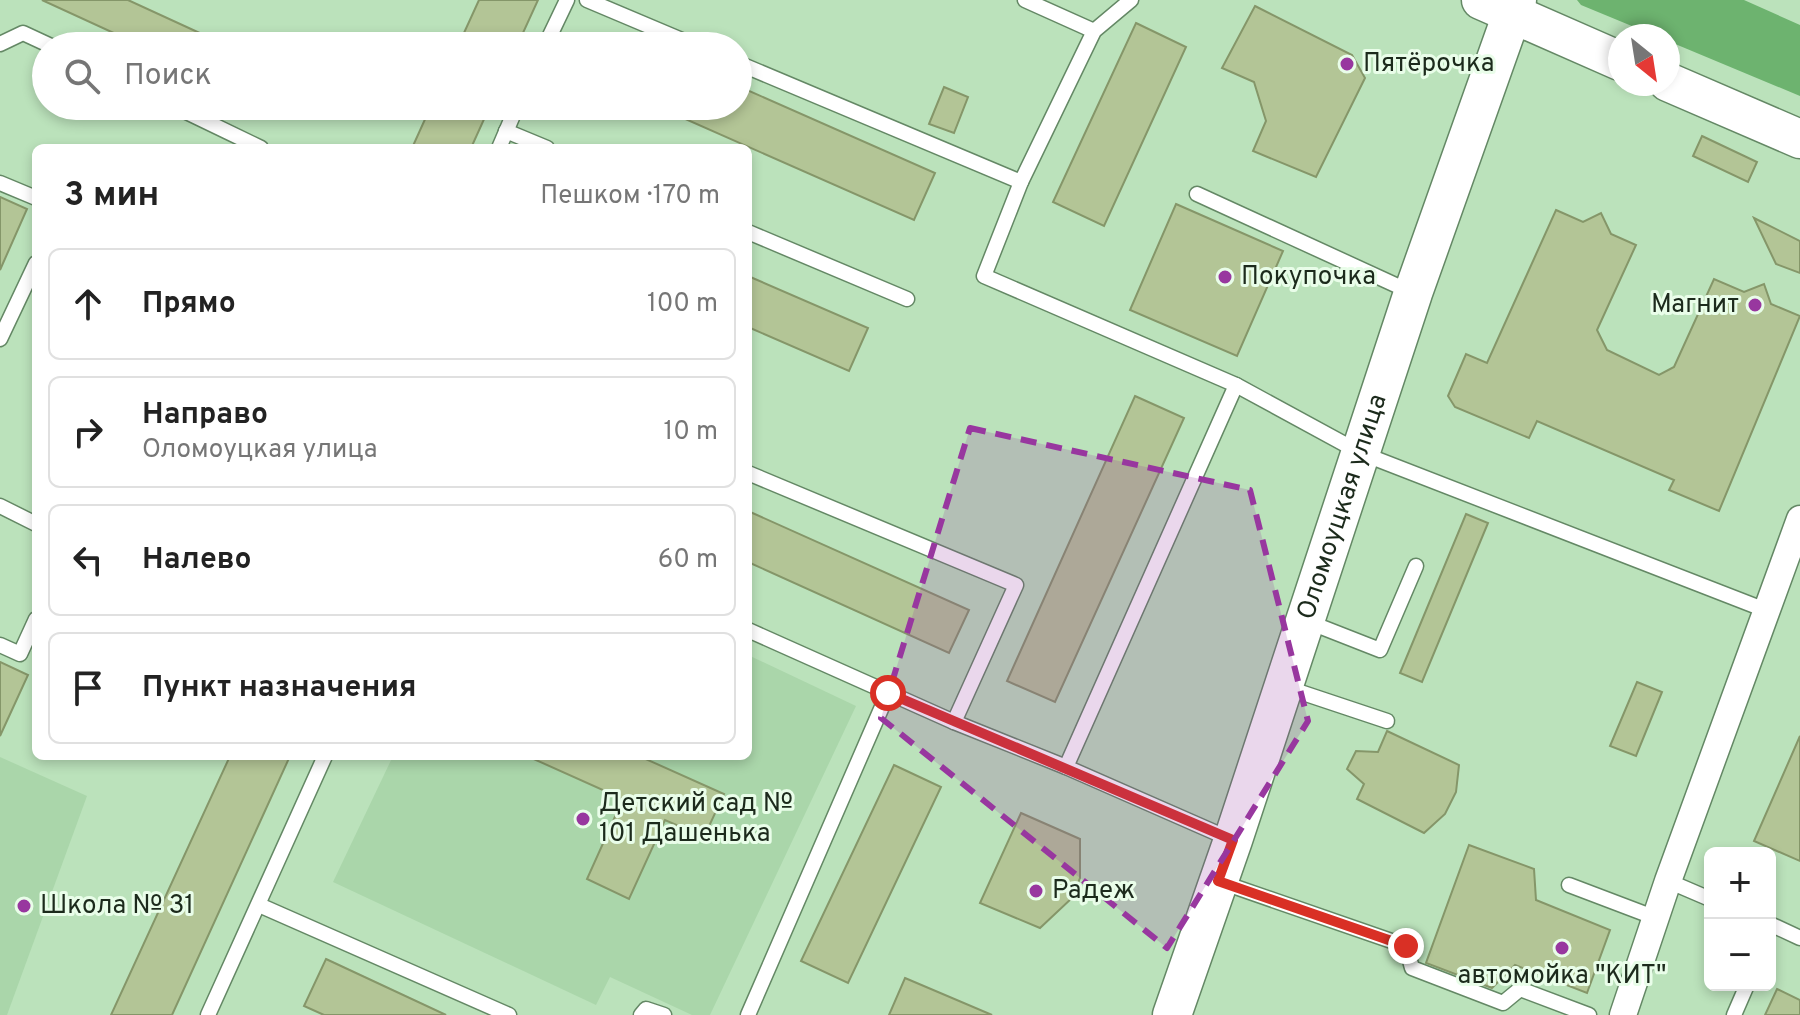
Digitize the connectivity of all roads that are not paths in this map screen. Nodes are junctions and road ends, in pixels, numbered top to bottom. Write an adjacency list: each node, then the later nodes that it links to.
1 (567, 0): 7 (lane)
2 (587, 0): 8 (lane)
3 (1025, 0): 6 (lane)
4 (1131, 0): 6 (lane)
5 (1503, 5): 11 (street); 27 (street, Оломоуцкая улица)
6 (1094, 31): 21 (lane)
7 (552, 32)
8 (663, 32)
9 (32, 37): 10 (lane)
10 (0, 44)
11 (1608, 55)
12 (752, 69): 21 (lane)
13 (1680, 87): 17 (street)
14 (203, 120): 18 (lane)
15 (511, 120): 16 (lane)
16 (506, 131): 19 (lane); 20 (lane)
17 (1800, 139)
18 (253, 144)
19 (501, 144)
20 (537, 144)
21 (1021, 182): 30 (lane)
22 (0, 183): 24 (lane)
23 (1197, 194): 27 (lane)
24 (32, 196)
25 (752, 234): 28 (lane)
26 (32, 271): 29 (lane)
27 (1413, 293): 31 (street, Оломоуцкая улица)
28 (907, 299)
29 (0, 339)
30 (1236, 385): 31 (lane); 47 (lane)
31 (1361, 453): 37 (lane); 38 (street, Оломоуцкая улица)
32 (752, 475): 45 (lane)
33 (0, 506): 35 (lane)
34 (1800, 519): 37 (street)
35 (32, 522)
36 (1416, 566): 38 (lane)
37 (1768, 611): 50 (street)
38 (1306, 621): 42 (street, Оломоуцкая улица)
39 (32, 628): 41 (lane)
40 (752, 632): 43 (lane)
41 (0, 645)
42 (1284, 686): 44 (lane); 48 (street, Оломоуцкая улица)
43 (888, 693): 45 (lane); 62 (lane)
44 (1387, 721)
45 (954, 722): 47 (lane)
46 (323, 760): 53 (lane)
47 (1066, 767): 48 (lane)
48 (1233, 840): 49 (street, Оломоуцкая улица)
49 (1218, 881): 63 (street, Оломоуцкая улица); 64 (lane)
50 (1668, 881): 52 (lane); 54 (street)
51 (1569, 885): 54 (lane)
52 (1704, 896)
53 (259, 905): 58 (lane); 59 (lane)
54 (1656, 918): 65 (street)
55 (1776, 929): 56 (lane)
56 (1800, 938)
57 (1744, 991): 66 (lane)
58 (208, 1015)
59 (509, 1015)
60 (641, 1015): 61 (lane)
61 (664, 1015)
62 (748, 1015)
63 (1172, 1015)
64 (1589, 1015)
65 (1623, 1015)
66 (1734, 1015)

